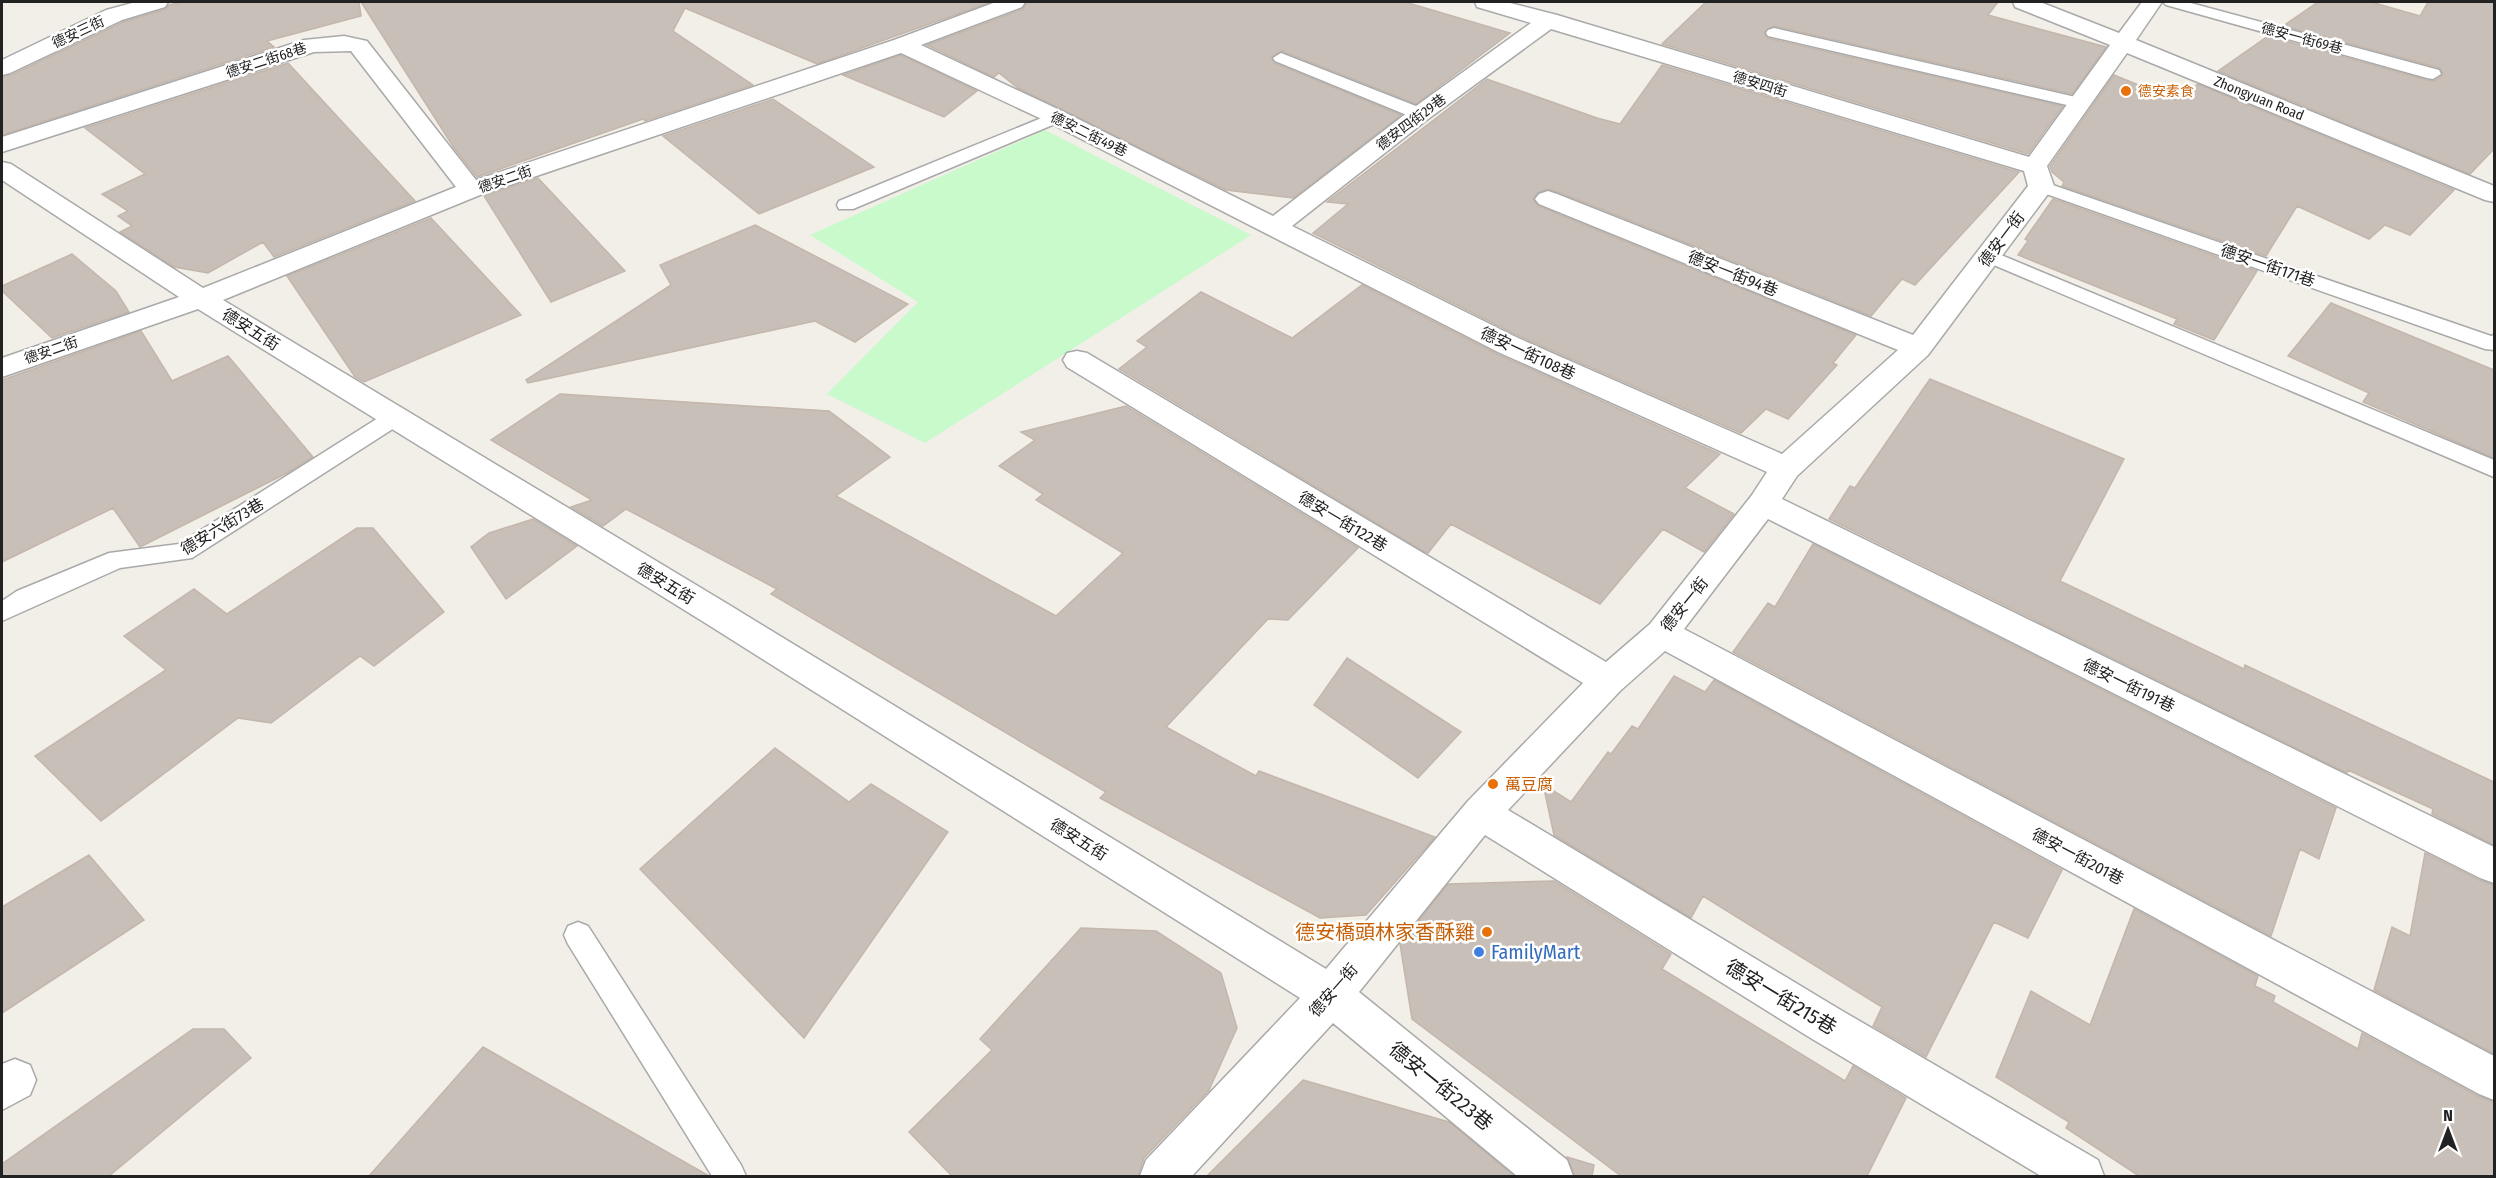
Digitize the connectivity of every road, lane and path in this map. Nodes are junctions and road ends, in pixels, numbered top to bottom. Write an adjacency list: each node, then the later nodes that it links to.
1 (157, 2): 12 (street, 德安三街)
2 (1014, 2): 10 (street, 德安二街)
3 (1485, 2): 7 (street, 德安四街)
4 (2023, 2): 9 (street, Zhongyuan Road)
5 (2152, 2): 9 (street, 德安一街)
6 (2171, 2): 13 (lane, 德安一街69巷)
7 (1549, 20): 15 (street, 德安四街29巷); 19 (street, 德安四街)
8 (1773, 33): 14 (lane)
9 (2123, 42): 14 (street, 德安一街); 21 (street, Zhongyuan Road)
10 (902, 45): 16 (street, 德安二街49巷); 20 (street, 德安二街)
11 (1281, 58): 15 (lane)
12 (2, 68)
13 (2433, 74)
14 (2080, 103): 19 (street, 德安一街)
15 (1420, 114): 24 (street, 德安四街29巷)
16 (1056, 117): 23 (lane); 24 (street, 德安二街49巷)
17 (2, 146): 20 (street, 德安二街68巷)
18 (2, 169): 26 (street, 德安五街)
19 (2038, 176): 25 (street, 德安一街); 27 (lane, 德安一街171巷)
20 (471, 190): 26 (street, 德安二街)
21 (2494, 195)
22 (1548, 198): 28 (street, 德安一街94巷)
23 (846, 205)
24 (1275, 226): 32 (street, 德安一街108巷)
25 (1989, 256): 28 (street, 德安一街); 33 (lane)
26 (201, 299): 30 (street, 德安二街); 31 (street, 德安五街)
27 (2494, 342)
28 (1918, 348): 32 (street, 德安一街)
29 (1077, 360): 37 (street, 德安一街122巷)
30 (2, 368)
31 (394, 418): 35 (lane, 德安六街73巷); 41 (street, 德安五街)
32 (1786, 468): 34 (street, 德安一街)
33 (2494, 469)
34 (1764, 503): 36 (street, 德安一街); 39 (street, 德安一街191巷)
35 (2, 612)
36 (1662, 633): 37 (street, 德安一街); 42 (street, 德安一街201巷)
37 (1608, 681): 38 (street, 德安一街)
38 (1481, 813): 41 (street, 德安一街); 46 (street, 德安一街215巷)
39 (2494, 866)
40 (578, 935): 43 (lane)
41 (1331, 995): 44 (street, 德安一街); 45 (street, 德安一街223巷)
42 (2494, 1079)
43 (730, 1176)
44 (1162, 1176)
45 (1551, 1176)
46 (2082, 1176)

